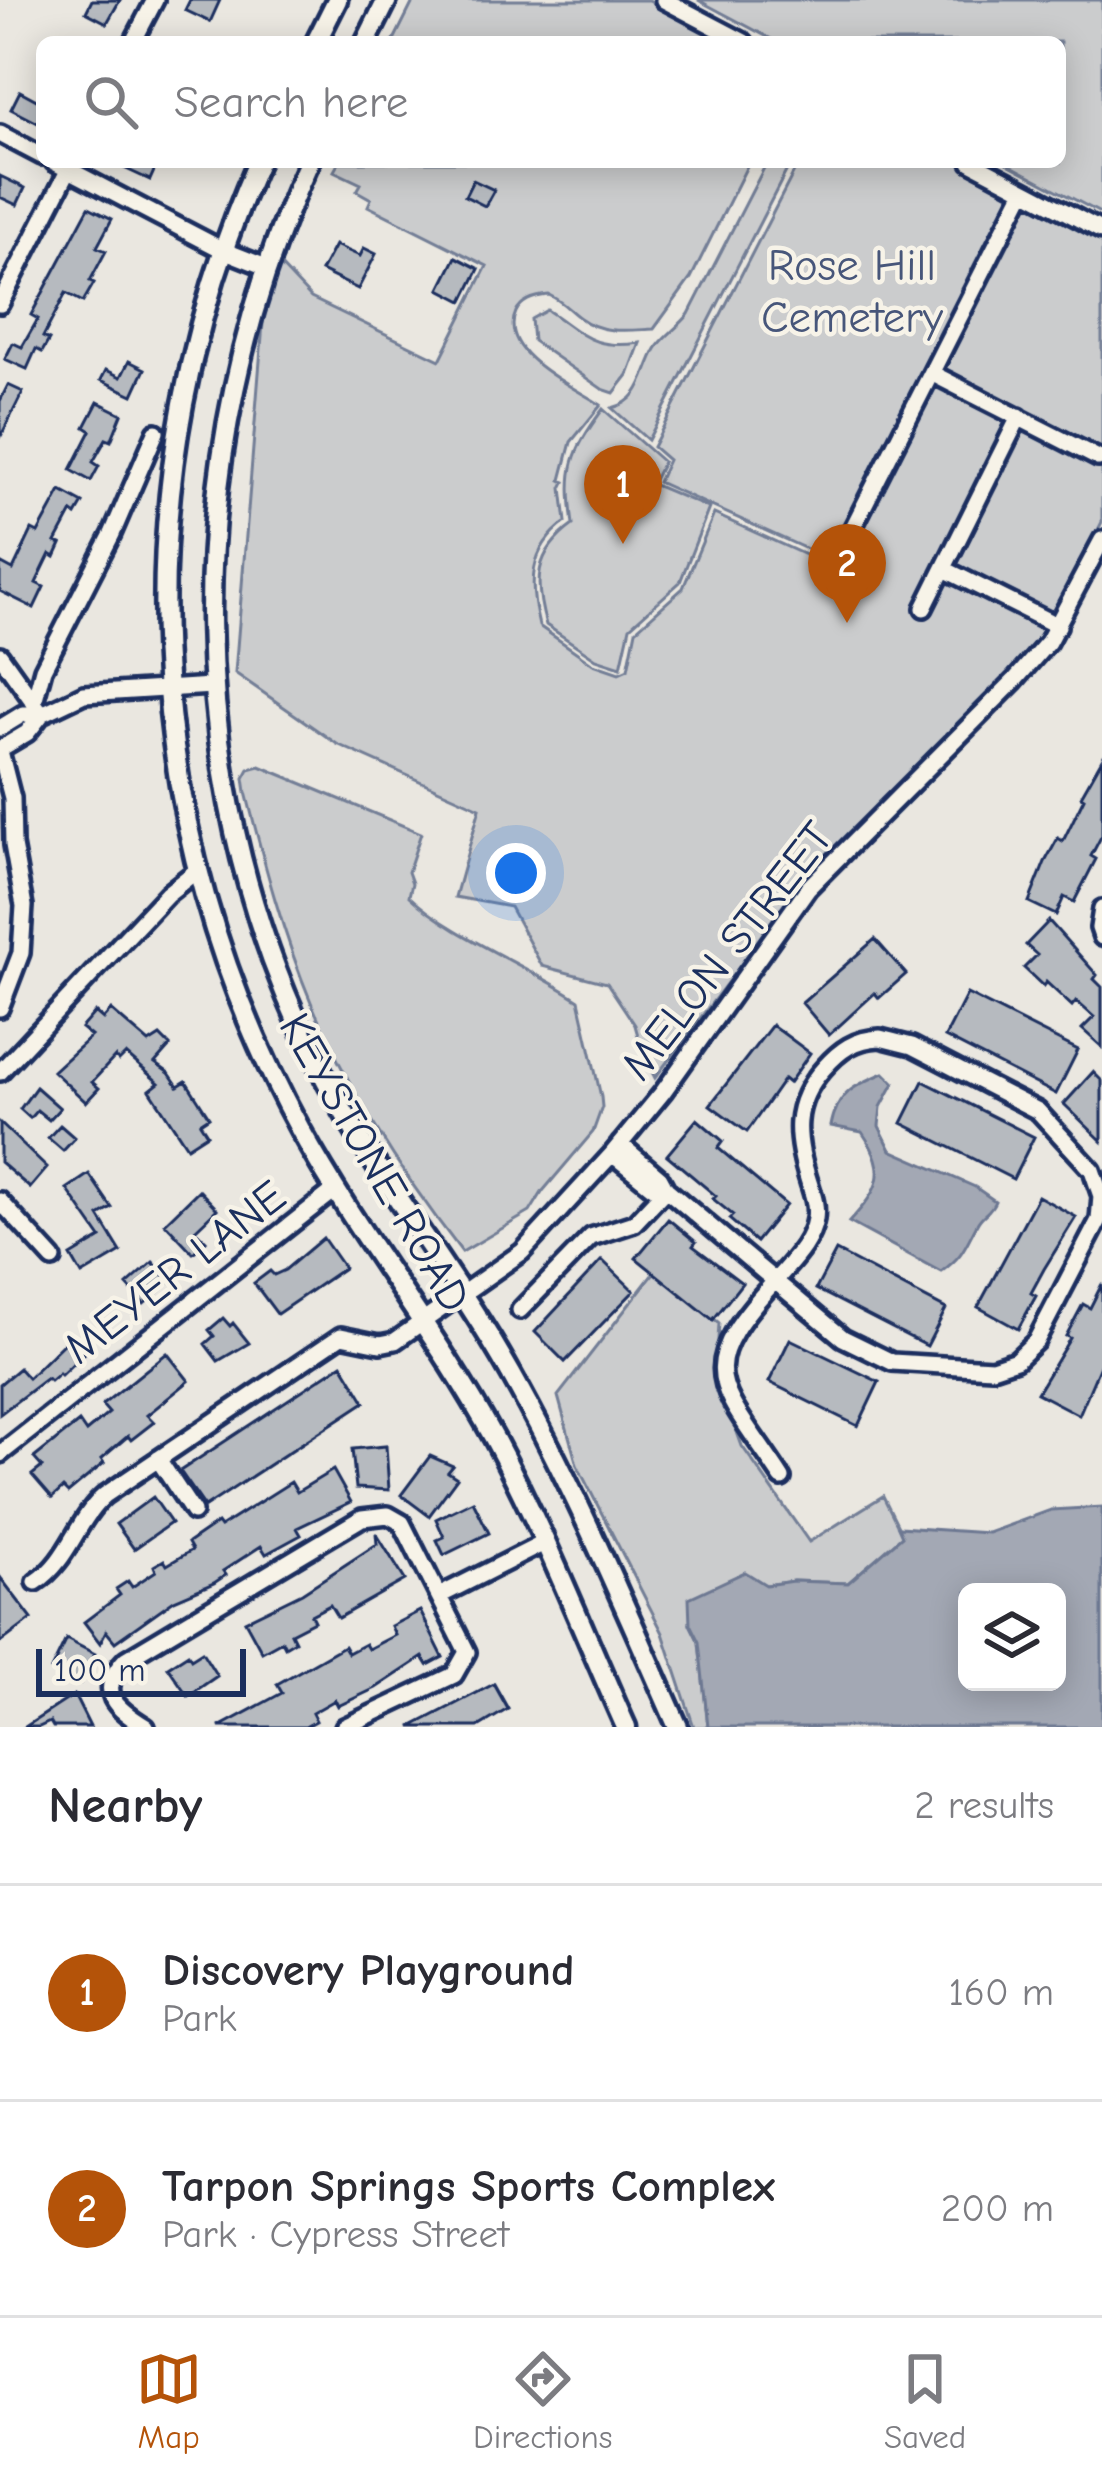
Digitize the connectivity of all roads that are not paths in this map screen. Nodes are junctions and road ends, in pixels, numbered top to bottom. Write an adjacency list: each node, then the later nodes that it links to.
1 (154, 0): 5 (street)
2 (337, 0): 6 (main road)
3 (387, 0): 7 (main road)
4 (664, 0): 8 (street)
5 (136, 36)
6 (319, 36)
7 (369, 36)
8 (733, 36)
9 (0, 134): 10 (street)
10 (36, 153)
11 (63, 168): 20 (street)
12 (72, 168): 18 (street)
13 (256, 168): 18 (main road, KEYSTONE ROAD)
14 (306, 168): 19 (main road, KEYSTONE ROAD)
15 (982, 168): 16 (street)
16 (1024, 190): 17 (street); 26 (street)
17 (1102, 231)
18 (223, 250): 19 (street); 31 (main road, KEYSTONE ROAD)
19 (266, 267): 32 (main road, KEYSTONE ROAD)
20 (0, 304)
21 (939, 376): 22 (street)
22 (1019, 418): 24 (street); 27 (street)
23 (156, 432): 33 (street)
24 (1098, 458)
25 (1102, 540): 29 (street, MELON STREET)
26 (832, 567)
27 (944, 568): 28 (street); 29 (street)
28 (924, 608)
29 (1058, 626): 42 (street, MELON STREET)
30 (0, 655): 33 (street)
31 (166, 686): 32 (street); 33 (street); 37 (main road, KEYSTONE ROAD)
32 (212, 686): 48 (main road, KEYSTONE ROAD)
33 (38, 708): 34 (street); 35 (street)
34 (0, 728)
35 (0, 750): 36 (street)
36 (6, 831): 40 (street)
37 (196, 871): 41 (street); 43 (main road, KEYSTONE ROAD)
38 (1102, 909): 39 (street)
39 (1102, 937)
40 (0, 1007)
41 (0, 1072)
42 (616, 1149): 44 (street); 48 (street, MELON STREET)
43 (336, 1189): 50 (main road, KEYSTONE ROAD); 51 (street, MEYER LANE)
44 (666, 1189): 47 (street); 49 (street)
45 (3, 1210): 46 (street)
46 (53, 1259)
47 (775, 1281): 47 (street); 53 (street)
48 (459, 1293): 50 (street, MELON STREET); 61 (main road, KEYSTONE ROAD)
49 (520, 1310)
50 (423, 1322): 52 (street); 55 (main road, KEYSTONE ROAD)
51 (0, 1454)
52 (158, 1459): 54 (street); 56 (street)
53 (782, 1478)
54 (193, 1512)
55 (544, 1543): 57 (street); 60 (main road, KEYSTONE ROAD)
56 (36, 1582)
57 (441, 1595): 58 (street); 59 (street)
58 (146, 1727)
59 (344, 1727)
60 (626, 1727)
61 (678, 1727)

